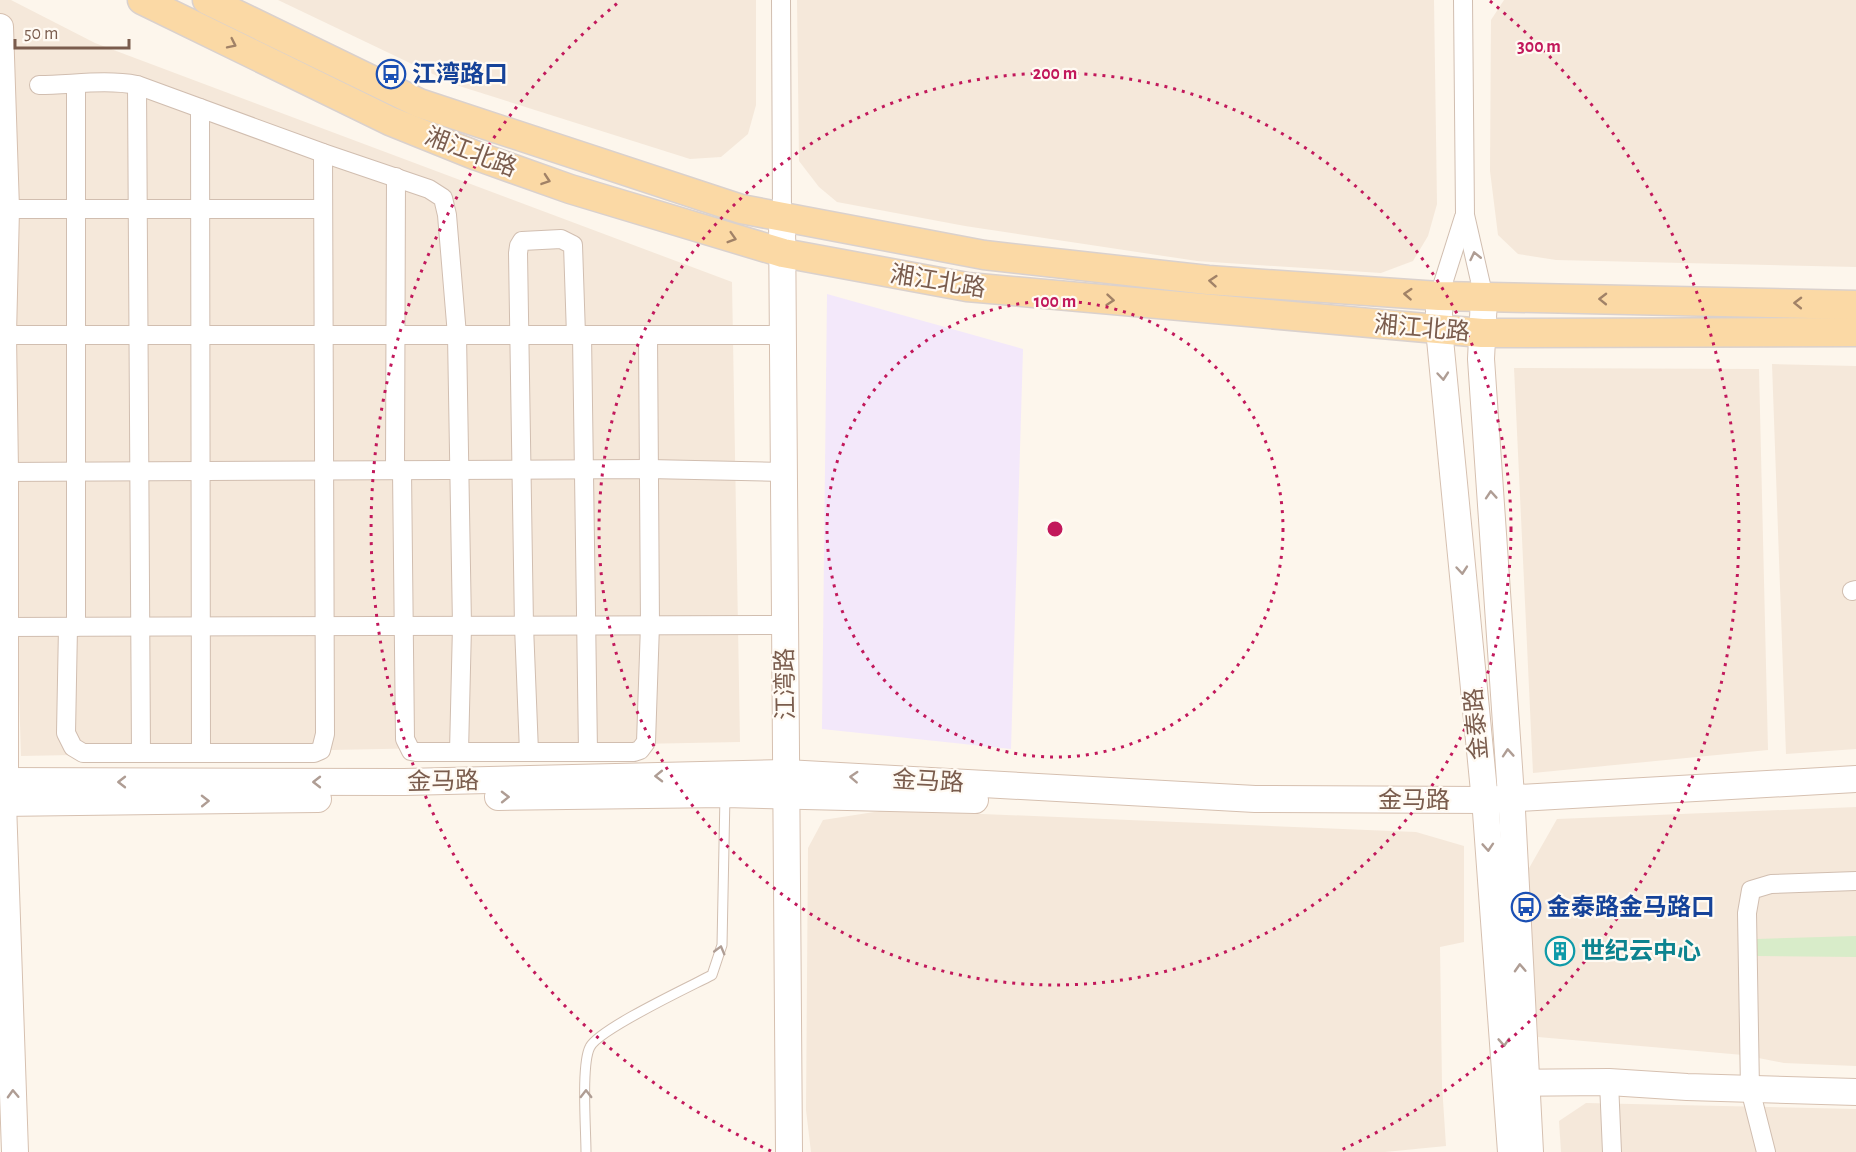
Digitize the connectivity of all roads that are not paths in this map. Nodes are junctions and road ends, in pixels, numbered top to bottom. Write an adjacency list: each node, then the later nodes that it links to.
1 (142, 0): 19 (main road, 湘江北路, one-way to 19)
2 (207, 0): 18 (main road, 湘江北路)
3 (781, 0): 18 (street)
4 (1463, 0): 17 (street)
5 (0, 27): 12 (street)
6 (39, 85): 7 (street)
7 (76, 85): 8 (street); 13 (street)
8 (137, 85): 9 (street); 14 (street)
9 (200, 108): 10 (street); 15 (street)
10 (323, 153): 11 (street); 16 (street)
11 (396, 177): 31 (street); 32 (street)
12 (3, 209): 13 (street); 26 (street)
13 (76, 209): 14 (street); 27 (street)
14 (137, 209): 15 (street); 28 (street)
15 (200, 209): 16 (street); 29 (street)
16 (322, 209): 30 (street)
17 (1465, 215): 20 (street); 21 (street, one-way to 17)
18 (782, 216): 19 (street, 江湾路); 20 (main road, 湘江北路, one-way to 18)
19 (783, 253): 23 (main road, 湘江北路, one-way to 23); 36 (street, 江湾路)
20 (1439, 296): 21 (main road, 湘江北路); 23 (street, 金泰路)
21 (1484, 298): 22 (main road, 湘江北路, one-way to 21); 25 (street)
22 (1856, 305)
23 (1439, 329): 25 (main road, 湘江北路); 70 (street, 金泰路, one-way to 70)
24 (1856, 332): 25 (main road, 湘江北路)
25 (1482, 333): 69 (street, one-way to 25)
26 (2, 335): 27 (street); 44 (street)
27 (76, 335): 28 (street); 45 (street)
28 (138, 335): 29 (street); 46 (street)
29 (201, 335): 30 (street); 42 (street)
30 (323, 335): 31 (street); 43 (street)
31 (396, 335): 32 (street); 38 (street)
32 (457, 335): 33 (street); 39 (street)
33 (520, 335): 34 (street); 34 (street); 40 (street)
34 (579, 335): 35 (street); 41 (street)
35 (648, 335): 36 (street); 37 (street)
36 (783, 335): 47 (street, 江湾路)
37 (649, 469): 41 (street); 47 (street); 55 (street)
38 (399, 470): 39 (street); 43 (street); 51 (street)
39 (460, 470): 40 (street); 52 (street)
40 (522, 470): 41 (street); 53 (street)
41 (584, 470): 54 (street)
42 (201, 471): 43 (street); 46 (street); 49 (street)
43 (323, 471): 50 (street)
44 (3, 472): 45 (street); 56 (street)
45 (76, 472): 46 (street); 57 (street)
46 (139, 472): 58 (street)
47 (784, 472): 48 (street, 江湾路)
48 (784, 625): 55 (street); 65 (street, 江湾路)
49 (201, 626): 50 (street); 58 (street); 63 (street)
50 (324, 626): 51 (street); 63 (street)
51 (404, 626): 52 (street); 59 (street)
52 (462, 626): 53 (street); 59 (street)
53 (524, 626): 54 (street); 60 (street)
54 (586, 626): 55 (street); 61 (street)
55 (650, 626): 61 (street)
56 (2, 627): 57 (street); 67 (street)
57 (72, 627): 58 (street); 62 (street)
58 (140, 627): 62 (street)
59 (459, 752): 60 (street)
60 (529, 752): 61 (street)
61 (588, 752)
62 (141, 753): 63 (street)
63 (201, 753)
64 (1856, 779): 69 (street, 金马路)
65 (786, 784): 67 (street, 金马路, one-way to 67); 68 (street, 金马路); 70 (street, 金马路); 78 (street, 江湾路)
66 (1856, 791): 69 (street, 金马路)
67 (2, 792): 68 (street, 金马路, one-way to 68); 76 (street, one-way to 67)
68 (725, 794): 77 (lane, one-way to 68)
69 (1512, 805): 70 (street, 金马路); 73 (street, one-way to 69)
70 (1485, 806): 73 (street, 金泰路, one-way to 73)
71 (1856, 881): 74 (street)
72 (1609, 1082): 73 (street); 74 (street); 81 (street)
73 (1517, 1083): 79 (street, 金泰路); 80 (street)
74 (1750, 1089): 75 (street); 82 (street)
75 (1856, 1092)
76 (15, 1152)
77 (586, 1152)
78 (789, 1152)
79 (1511, 1152)
80 (1530, 1152)
81 (1612, 1152)
82 (1766, 1152)

